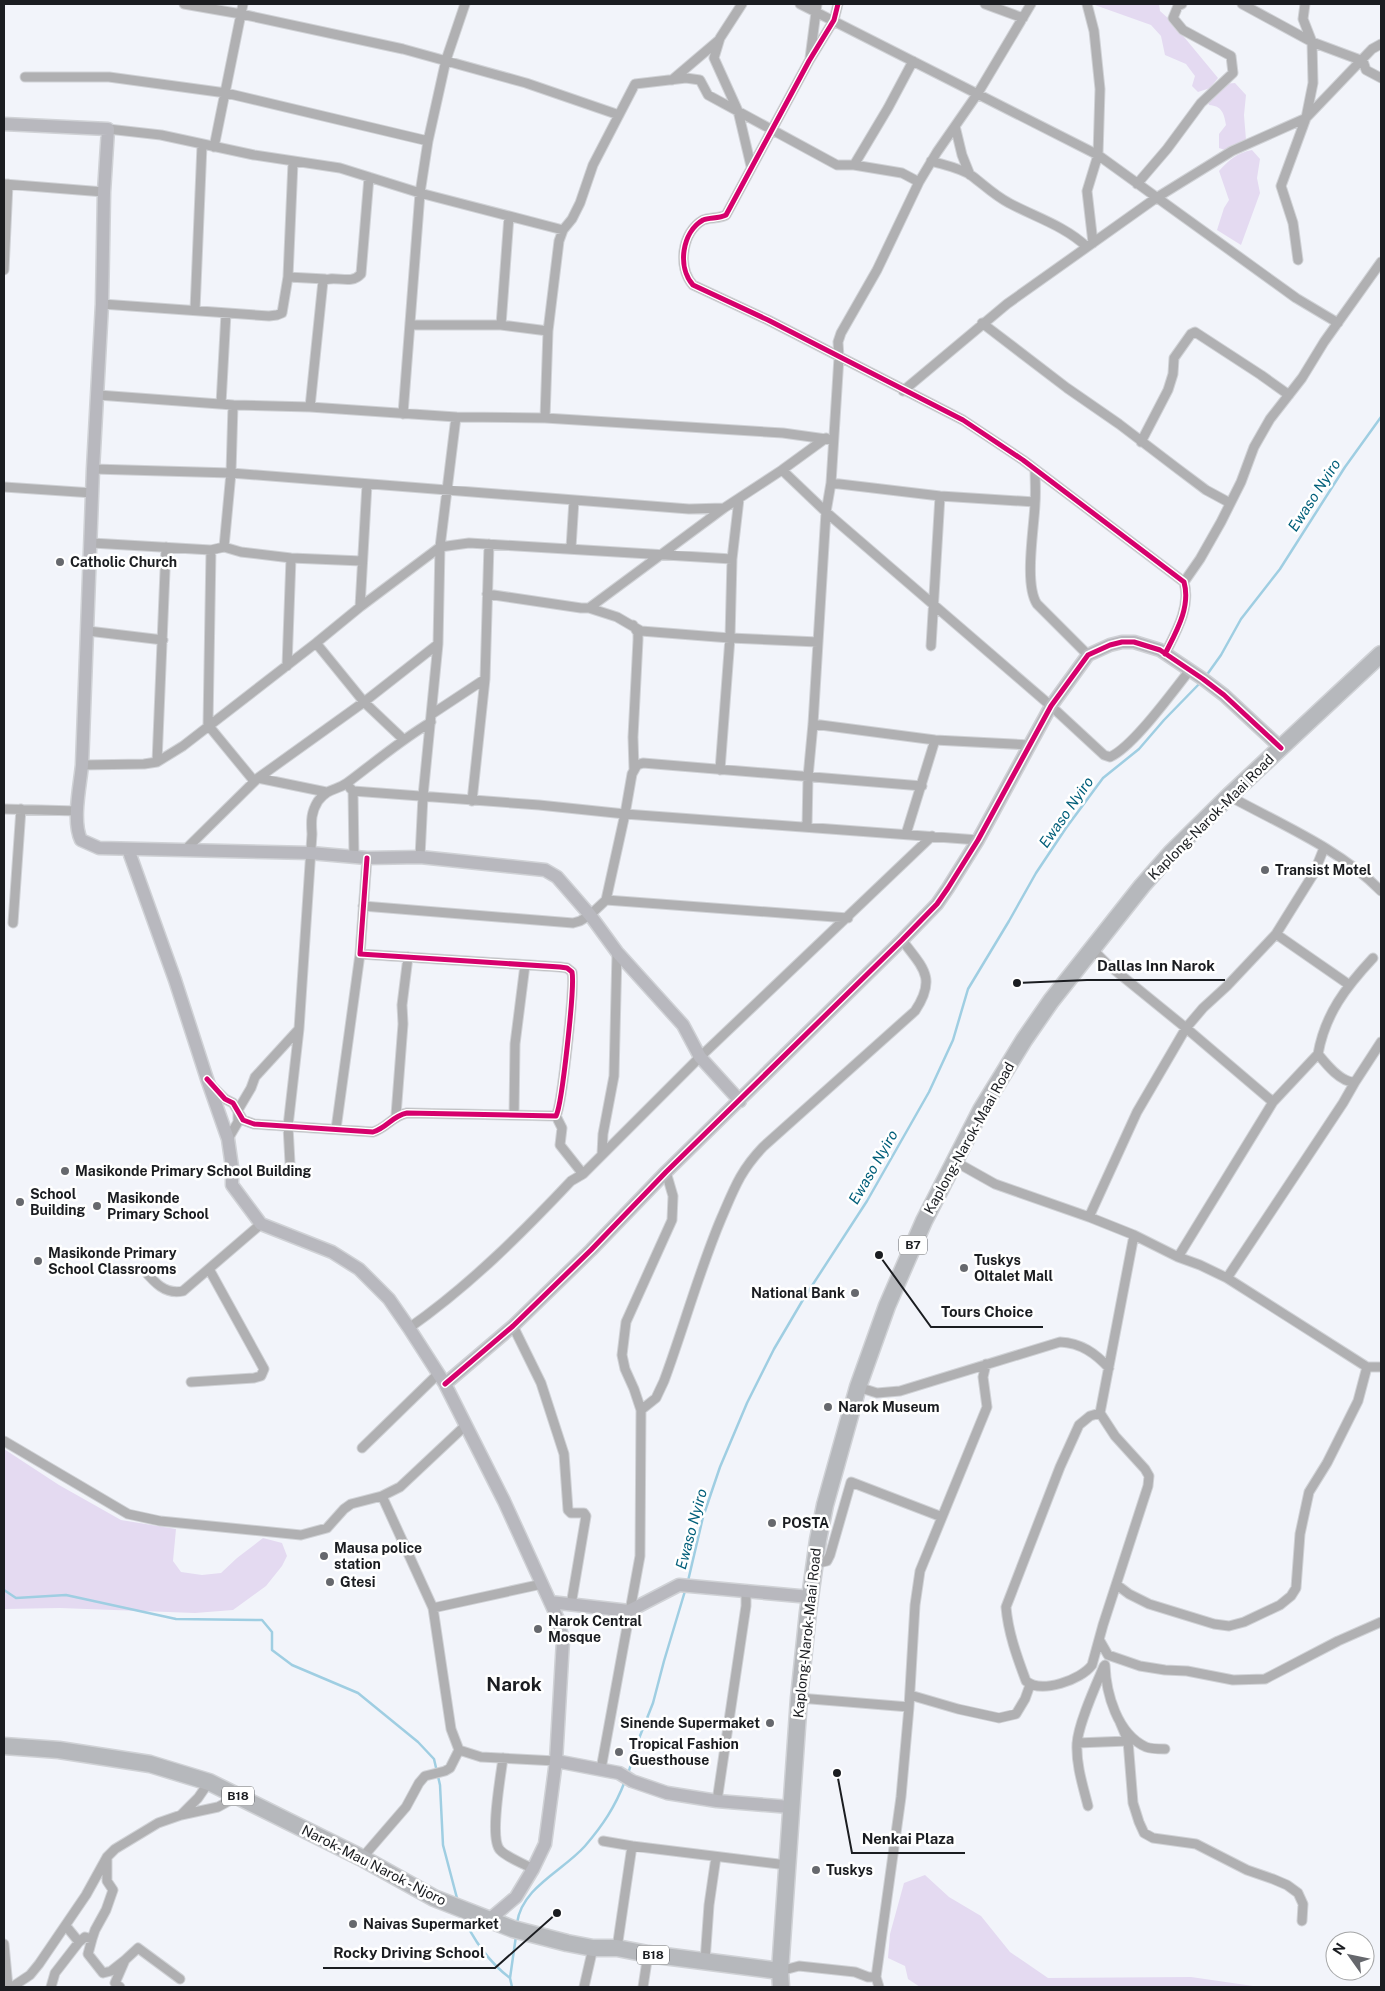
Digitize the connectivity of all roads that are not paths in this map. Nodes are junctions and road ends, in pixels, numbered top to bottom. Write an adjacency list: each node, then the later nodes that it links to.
1 (184, 4): 14 (street)
2 (243, 4): 14 (street)
3 (466, 4): 20 (street)
4 (742, 4): 17 (street)
5 (800, 4): 13 (street)
6 (838, 4): 16 (street)
7 (985, 4): 15 (street)
8 (1031, 4): 15 (street)
9 (1087, 4): 39 (street)
10 (1182, 4): 48 (street)
11 (1242, 4): 18 (street)
12 (1305, 4): 18 (street)
13 (816, 8): 16 (street); 21 (street)
14 (241, 14): 20 (street); 27 (street)
15 (1023, 18): 28 (street)
16 (834, 20): 21 (street); 22 (street)
17 (720, 38): 26 (street); 29 (street)
18 (1312, 42): 23 (street); 31 (street)
19 (1381, 44): 23 (street)
20 (446, 60): 30 (street); 36 (street)
21 (809, 61): 35 (street)
22 (913, 61): 28 (street); 42 (street)
23 (1363, 61): 25 (street); 31 (street)
24 (25, 77): 27 (street)
25 (1381, 78)
26 (672, 80): 29 (street); 30 (street)
27 (226, 93): 36 (street); 38 (street)
28 (978, 93): 33 (street); 39 (street)
29 (738, 111): 35 (street); 43 (street)
30 (619, 115): 53 (street)
31 (1306, 118): 51 (street); 55 (street)
32 (4, 124): 34 (street)
33 (955, 126): 41 (street); 44 (street)
34 (108, 129): 37 (street); 49 (street)
35 (772, 129): 42 (street); 43 (street)
36 (428, 141): 50 (street)
37 (202, 145): 38 (street); 61 (street)
38 (214, 147): 40 (street)
39 (1098, 155): 48 (street); 54 (street)
40 (292, 162): 45 (street); 58 (street)
41 (931, 162): 44 (street); 46 (street)
42 (854, 165): 46 (street)
43 (752, 166): 68 (street)
44 (970, 175): 54 (street)
45 (369, 177): 50 (street); 59 (street)
46 (919, 182): 68 (street)
47 (6, 184): 49 (street); 57 (street)
48 (1137, 184): 51 (street)
49 (104, 192): 60 (street)
50 (420, 193): 52 (street); 65 (street)
51 (1156, 198): 54 (street); 64 (street)
52 (509, 216): 53 (street); 66 (street)
53 (562, 230): 67 (street)
54 (1090, 245): 63 (street)
55 (1298, 260)
56 (1381, 262): 64 (street)
57 (4, 270)
58 (288, 277): 59 (street); 62 (street)
59 (325, 279): 73 (street)
60 (102, 304): 61 (street); 70 (street)
61 (195, 310): 62 (street)
62 (226, 313): 72 (street)
63 (982, 323): 69 (street); 78 (street)
64 (1338, 323): 71 (street)
65 (410, 325): 66 (street); 74 (street)
66 (501, 326): 67 (street)
67 (548, 331): 76 (street)
68 (839, 357): 69 (street); 77 (street)
69 (903, 391): 79 (street)
70 (98, 395): 72 (street); 80 (street)
71 (1289, 395): 78 (street); 92 (street)
72 (233, 405): 73 (street); 82 (street)
73 (310, 407): 74 (street)
74 (403, 414): 75 (street)
75 (456, 417): 76 (street); 86 (street)
76 (545, 418): 77 (street)
77 (830, 439): 81 (street); 83 (street)
78 (1141, 442): 92 (street)
79 (1035, 469): 91 (street); 106 (street)
80 (94, 470): 82 (street); 87 (street)
81 (782, 470): 89 (street); 94 (street)
82 (231, 473): 84 (street); 98 (street)
83 (831, 483): 88 (street); 94 (street)
84 (367, 484): 86 (street); 105 (street)
85 (4, 487): 87 (street)
86 (446, 491): 90 (street); 99 (street)
87 (92, 493): 95 (street)
88 (940, 496): 91 (street); 108 (street)
89 (739, 499): 93 (street); 104 (street)
90 (574, 500): 93 (street); 100 (street)
91 (1035, 502): 121 (street)
92 (1230, 503): 106 (street)
93 (724, 508): 102 (street)
94 (826, 512): 108 (street); 115 (street)
95 (92, 543): 97 (street); 112 (street)
96 (489, 544): 99 (street); 100 (street); 107 (street)
97 (166, 547): 101 (street); 114 (street)
98 (224, 547): 101 (street); 103 (street)
99 (440, 547): 109 (street); 117 (street)
100 (571, 548): 102 (street)
101 (211, 550): 129 (street)
102 (662, 556): 104 (street); 110 (street)
103 (291, 558): 105 (street); 122 (street)
104 (732, 559): 113 (street)
105 (362, 561): 109 (street)
106 (1184, 582): 119 (street)
107 (486, 594): 110 (street); 124 (street)
108 (935, 606): 118 (street); 126 (street)
109 (360, 607): 116 (street)
110 (589, 608): 111 (street)
111 (633, 625): 113 (street); 136 (street)
112 (88, 631): 114 (street); 135 (street)
113 (730, 638): 115 (street); 137 (street)
114 (163, 640): 134 (street)
115 (818, 642): 128 (street)
116 (316, 643): 122 (street); 125 (street)
117 (438, 644): 125 (street); 127 (street)
118 (931, 646)
119 (1166, 654): 121 (street); 123 (street)
120 (1381, 654): 133 (highway, Kaplong-Narok-Maai Road / B7)
121 (1088, 655): 126 (street)
122 (287, 666): 129 (street)
123 (1190, 670): 126 (street); 133 (street)
124 (485, 679): 127 (street); 146 (street)
125 (364, 702): 130 (street); 139 (street)
126 (1050, 706): 132 (street)
127 (431, 718): 130 (street); 144 (street)
128 (813, 724): 131 (street); 138 (street)
129 (208, 726): 134 (street); 139 (street)
130 (404, 739): 140 (street)
131 (935, 740): 132 (street); 141 (street)
132 (1030, 745): 154 (street)
133 (1281, 748): 145 (highway, Kaplong-Narok-Maai Road / B7)
134 (157, 762): 135 (street)
135 (82, 765): 149 (street)
136 (634, 769): 137 (street); 150 (street)
137 (720, 770): 138 (street)
138 (808, 777): 141 (street); 151 (street)
139 (256, 780): 143 (street); 157 (street)
140 (344, 785): 142 (street); 143 (street)
141 (922, 786): 152 (street)
142 (353, 791): 144 (street); 159 (street)
143 (326, 792): 158 (street)
144 (423, 796): 146 (street); 160 (street)
145 (1229, 796): 155 (street); 169 (highway, Kaplong-Narok-Maai Road / B7)
146 (472, 801): 150 (street)
147 (4, 809): 148 (street)
148 (21, 809): 149 (street); 166 (street)
149 (77, 812): 156 (street)
150 (625, 814): 151 (street); 162 (street)
151 (807, 827): 152 (street)
152 (906, 834): 153 (street)
153 (932, 836): 154 (street); 165 (street)
154 (978, 840): 168 (street)
155 (1324, 848): 161 (street); 167 (street)
156 (128, 849): 157 (street); 181 (street)
157 (186, 849): 158 (street)
158 (310, 853): 159 (street); 177 (street)
159 (361, 857): 160 (street); 163 (street)
160 (420, 857): 164 (street)
161 (1381, 891)
162 (606, 900): 164 (street); 165 (street)
163 (363, 906): 164 (street); 171 (street)
164 (590, 915): 170 (street)
165 (848, 918): 180 (street)
166 (14, 923)
167 (1276, 934): 175 (street); 176 (street)
168 (902, 940): 183 (street); 213 (street)
169 (1093, 950): 176 (street); 193 (highway, Kaplong-Narok-Maai Road / B7)
170 (617, 952): 180 (street); 192 (street)
171 (360, 954): 172 (street); 190 (street)
172 (408, 957): 174 (street); 186 (street)
173 (1373, 958): 175 (street)
174 (525, 965): 187 (street); 188 (street)
175 (1348, 984): 179 (street)
176 (1186, 1028): 184 (street); 197 (street)
177 (300, 1029): 185 (street); 189 (street)
178 (1381, 1042): 182 (street)
179 (1318, 1054): 182 (street); 184 (street)
180 (700, 1057): 183 (street); 192 (street)
181 (206, 1079): 185 (street); 191 (street)
182 (1354, 1082): 203 (street)
183 (740, 1100): 195 (street)
184 (1273, 1102): 200 (street)
185 (238, 1110): 189 (street); 191 (street)
186 (396, 1115): 187 (street); 190 (street)
187 (514, 1115): 188 (street)
188 (556, 1116): 196 (street)
189 (288, 1126): 190 (street); 194 (street)
190 (336, 1129)
191 (228, 1139): 198 (street)
192 (602, 1154): 196 (street)
193 (954, 1161): 197 (street); 212 (highway, Kaplong-Narok-Maai Road / B7)
194 (290, 1163)
195 (666, 1172): 204 (street); 213 (street)
196 (583, 1174): 205 (street)
197 (1089, 1217): 199 (street)
198 (261, 1224): 202 (street); 205 (street)
199 (1134, 1235): 200 (street); 208 (street)
200 (1178, 1257): 203 (street)
201 (143, 1268): 202 (street)
202 (208, 1269): 211 (street)
203 (1227, 1278): 209 (street)
204 (513, 1326): 210 (street); 226 (street)
205 (409, 1328): 210 (street)
206 (986, 1364): 208 (street); 212 (street); 219 (street)
207 (1381, 1367): 209 (street)
208 (1109, 1368): 214 (street)
209 (1367, 1368): 222 (street)
210 (442, 1379): 215 (street); 217 (street)
211 (191, 1382)
212 (858, 1387): 220 (highway, Kaplong-Narok-Maai Road / B7)
213 (641, 1410): 228 (street)
214 (1100, 1413): 222 (street); 233 (street)
215 (466, 1425): 218 (street); 221 (street)
216 (4, 1441): 218 (street)
217 (362, 1448)
218 (382, 1496): 227 (street)
219 (942, 1517): 220 (street); 234 (street)
220 (814, 1564): 224 (highway, Kaplong-Narok-Maai Road / B7)
221 (542, 1584): 225 (street); 227 (street)
222 (1117, 1585): 230 (street)
223 (746, 1590): 224 (street); 228 (street); 248 (street)
224 (810, 1597): 235 (highway, Kaplong-Narok-Maai Road / B7)
225 (550, 1602): 226 (street); 244 (street)
226 (571, 1605): 228 (street)
227 (433, 1608): 242 (street)
228 (629, 1611): 245 (street)
229 (1381, 1622): 231 (street)
230 (1100, 1641): 231 (street); 233 (street)
231 (1108, 1655): 232 (street)
232 (1104, 1666): 237 (street); 239 (street)
233 (1030, 1685): 234 (street)
234 (910, 1695): 236 (street)
235 (799, 1698): 236 (street); 250 (highway, Kaplong-Narok-Maai Road / B7)
236 (909, 1707): 270 (street)
237 (1120, 1722): 238 (street); 241 (street)
238 (1128, 1741): 239 (street); 260 (street)
239 (1077, 1742): 249 (street)
240 (4, 1746): 246 (highway, Narok- Mau Narok - Njoro / B18)
241 (1165, 1749)
242 (459, 1750): 243 (street); 256 (street)
243 (503, 1758): 244 (street); 258 (street)
244 (556, 1761): 245 (street); 258 (street)
245 (601, 1769): 248 (street)
246 (209, 1782): 247 (highway, Narok- Mau Narok - Njoro / B18); 251 (street)
247 (238, 1796): 251 (street); 256 (highway, Narok- Mau Narok - Njoro / B18)
248 (717, 1801): 250 (street)
249 (1088, 1806)
250 (790, 1808): 257 (highway, Kaplong-Narok-Maai Road / B7)
251 (181, 1815): 254 (street)
252 (603, 1841): 253 (street)
253 (632, 1846): 255 (street); 266 (street)
254 (107, 1857): 261 (street); 262 (street)
255 (716, 1857): 257 (street); 269 (street)
256 (362, 1858): 259 (highway, Narok- Mau Narok - Njoro / B18)
257 (787, 1865): 271 (highway, Kaplong-Narok-Maai Road / B7)
258 (533, 1869): 259 (street)
259 (490, 1919): 265 (highway, Narok- Mau Narok - Njoro / B18)
260 (1302, 1921)
261 (66, 1926): 263 (street); 274 (street)
262 (92, 1939): 263 (street); 268 (street)
263 (79, 1942): 275 (street)
264 (4, 1944): 273 (street)
265 (593, 1948): 266 (highway, Narok- Mau Narok - Njoro / B18); 277 (street)
266 (617, 1948): 267 (highway, Narok- Mau Narok - Njoro / B18)
267 (648, 1954): 269 (highway, Narok- Mau Narok - Njoro / B18); 278 (street)
268 (125, 1960): 272 (street); 276 (street)
269 (705, 1961): 271 (highway, Narok- Mau Narok - Njoro / B18)
270 (876, 1977): 271 (street); 279 (street)
271 (781, 1979)
272 (180, 1980)
273 (8, 1987)
274 (12, 1987)
275 (51, 1987)
276 (120, 1987)
277 (584, 1987)
278 (643, 1987)
279 (879, 1987)

